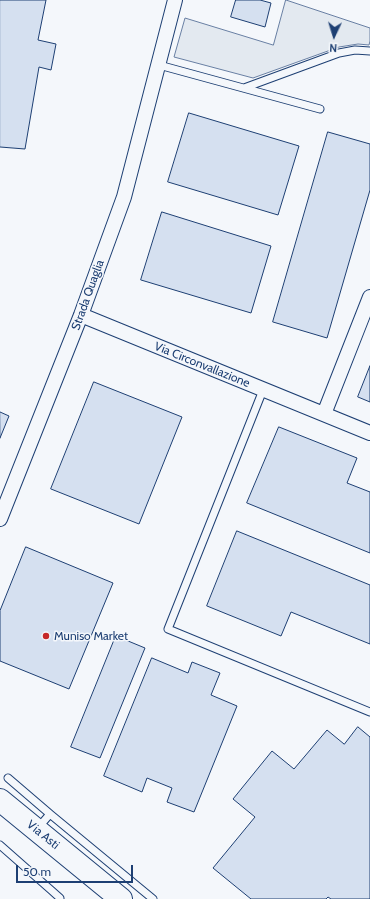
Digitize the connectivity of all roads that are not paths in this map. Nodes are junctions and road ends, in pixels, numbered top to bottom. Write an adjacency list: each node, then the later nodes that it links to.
1 (175, 0): 3 (street, Strada Quaglia)
2 (370, 51): 4 (lane)
3 (159, 65): 4 (lane); 7 (street, Strada Quaglia)
4 (244, 88): 5 (lane)
5 (320, 109)
6 (370, 297): 9 (street)
7 (81, 315): 8 (street, Via Circonvallazione); 11 (street, Strada Quaglia)
8 (263, 390): 9 (street, Via Circonvallazione); 12 (lane)
9 (324, 414): 10 (street, Via Circonvallazione)
10 (370, 433)
11 (0, 519)
12 (370, 712)
13 (8, 778): 15 (lane)
14 (1, 800): 15 (main road, Via Asti)
15 (43, 821): 17 (main road, Via Asti)
16 (0, 845): 18 (lane)
17 (117, 885): 19 (lane)
18 (60, 899)
19 (153, 899)

